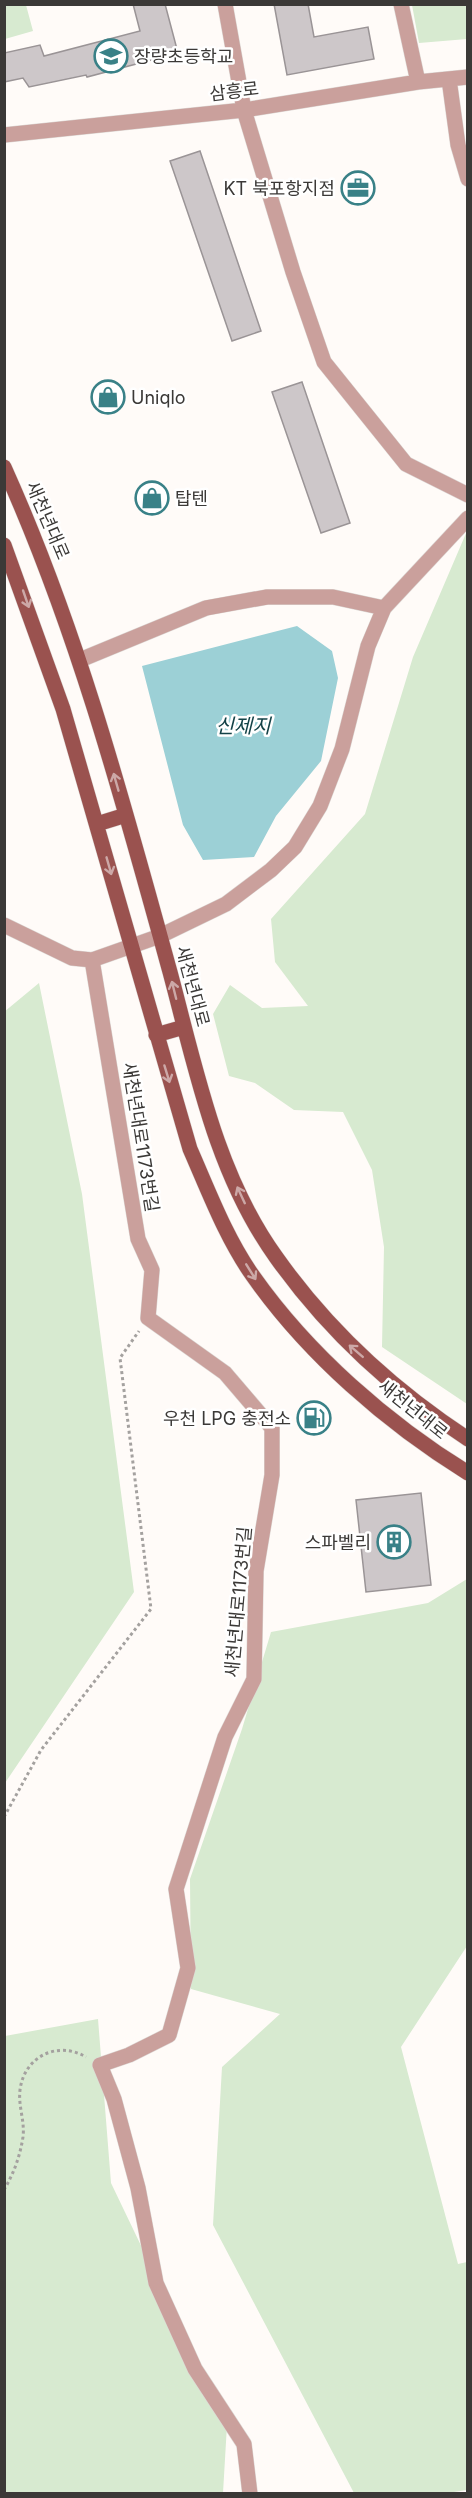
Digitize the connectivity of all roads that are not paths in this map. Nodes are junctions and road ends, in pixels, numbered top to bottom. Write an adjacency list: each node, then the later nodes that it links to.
1 (225, 4): 6 (street)
2 (401, 4): 5 (street)
3 (468, 78): 4 (street, 삼흥로)
4 (449, 79): 5 (street, 삼흥로); 8 (street)
5 (418, 82): 6 (street, 삼흥로)
6 (244, 110): 7 (street, 삼흥로); 10 (street)
7 (4, 135)
8 (468, 179)
9 (4, 466): 14 (main road, 새천년대로)
10 (468, 495)
11 (468, 518): 13 (street)
12 (4, 545): 16 (main road, 새천년대로, one-way to 16)
13 (384, 608): 14 (street); 18 (street)
14 (80, 660): 15 (main road, 새천년대로, one-way to 14)
15 (126, 815): 16 (main road); 18 (main road, 새천년대로)
16 (97, 824): 19 (main road, 새천년대로, one-way to 19)
17 (4, 924): 20 (street)
18 (160, 936): 19 (street); 21 (main road, 새천년대로, one-way to 18)
19 (132, 947): 20 (street); 22 (main road, 새천년대로)
20 (92, 960): 25 (street, 새천년대로1173번길)
21 (184, 1027): 22 (main road); 23 (main road, 새천년대로, one-way to 21)
22 (156, 1035): 24 (main road, 새천년대로, one-way to 24)
23 (468, 1439)
24 (468, 1473)
25 (250, 2493)

